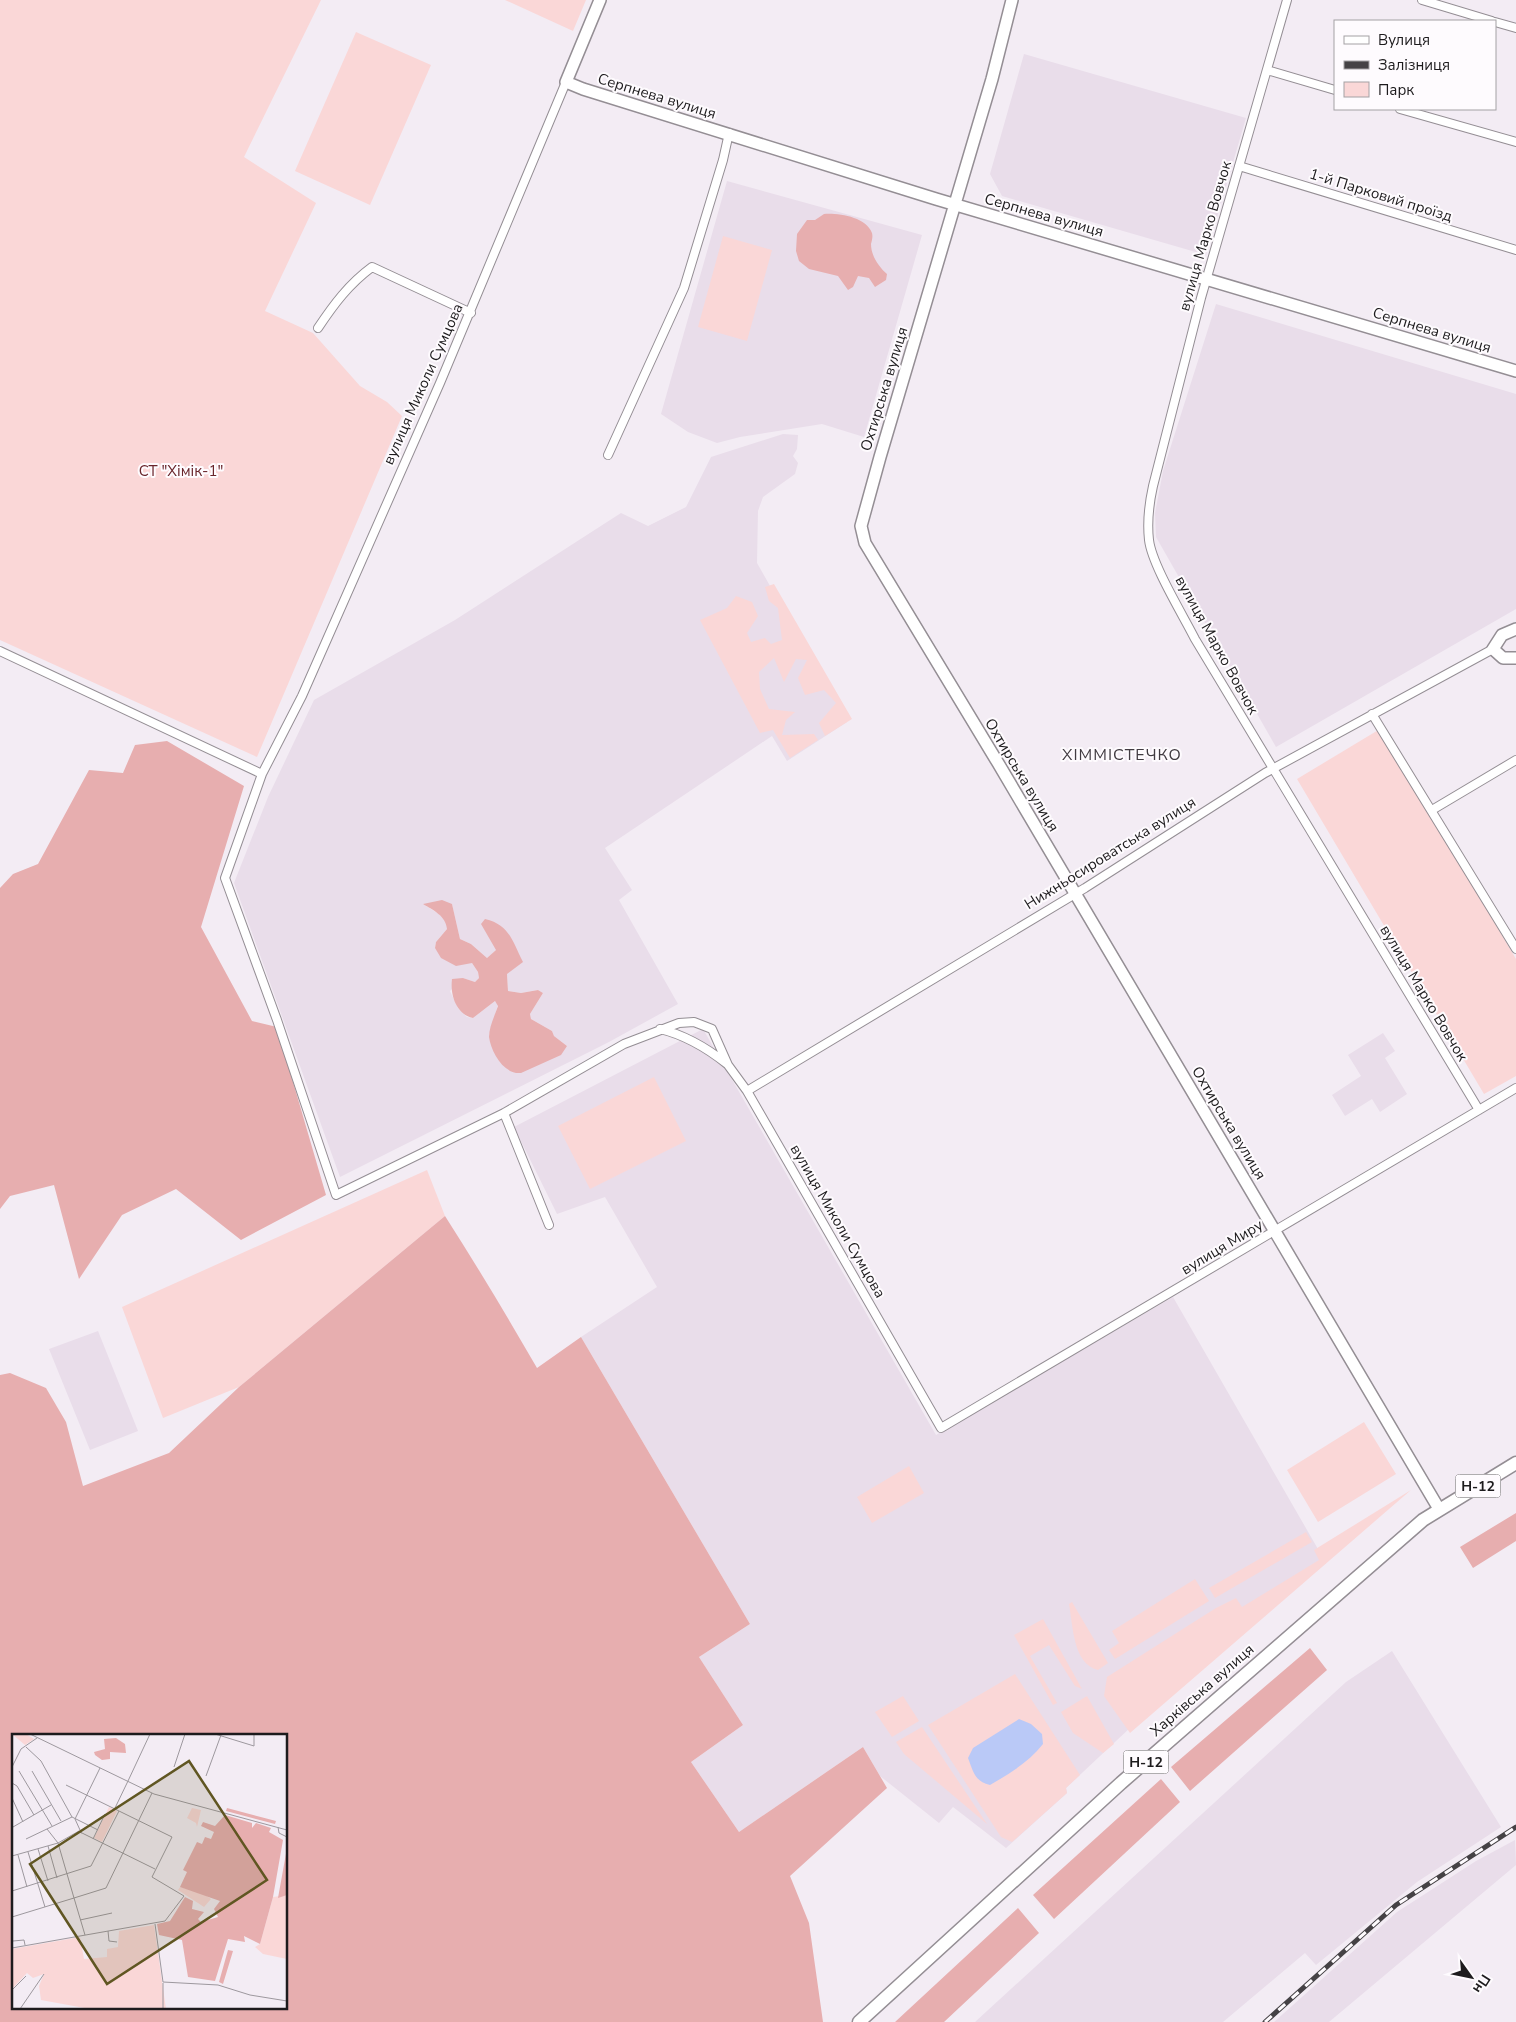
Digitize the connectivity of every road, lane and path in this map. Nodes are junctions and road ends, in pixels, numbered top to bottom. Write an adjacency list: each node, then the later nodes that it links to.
1 (600, 0): 9 (main road, вулиця Миколи Сумцова)
2 (1012, 0): 15 (main road, Охтирська вулиця)
3 (1287, 0): 8 (street, вулиця Марко Вовчок)
4 (1422, 0): 5 (street)
5 (1487, 20)
6 (1496, 23): 7 (street)
7 (1516, 28)
8 (1267, 70): 10 (street); 14 (street, вулиця Марко Вовчок)
9 (566, 82): 12 (main road, Серпнева вулиця); 18 (street, вулиця Миколи Сумцова)
10 (1334, 90)
11 (1404, 110): 13 (street)
12 (729, 133): 15 (main road, Серпнева вулиця); 21 (street)
13 (1516, 142)
14 (1239, 166): 16 (street, 1-й Парковий проїзд); 17 (street, вулиця Марко Вовчок)
15 (955, 204): 17 (main road, Серпнева вулиця); 31 (main road, Охтирська вулиця)
16 (1516, 250)
17 (1207, 278): 20 (main road, Серпнева вулиця); 28 (street, вулиця Марко Вовчок)
18 (471, 313): 19 (street); 29 (street, вулиця Миколи Сумцова)
19 (318, 328)
20 (1516, 371)
21 (608, 455)
22 (1516, 628): 23 (main road, Нижньосироватська вулиця)
23 (1493, 649): 25 (main road); 26 (street, Нижньосироватська вулиця)
24 (0, 651): 29 (street)
25 (1516, 658)
26 (1372, 714): 28 (street, Нижньосироватська вулиця); 30 (street)
27 (1516, 760): 30 (street)
28 (1272, 769): 31 (street, Нижньосироватська вулиця); 37 (street, вулиця Марко Вовчок)
29 (262, 774): 38 (street, вулиця Миколи Сумцова)
30 (1432, 810): 32 (street)
31 (1075, 894): 36 (street, Нижньосироватська вулиця); 40 (main road, Охтирська вулиця)
32 (1516, 949)
33 (660, 1029): 34 (street); 34 (street, вулиця Миколи Сумцова); 38 (street)
34 (728, 1065): 36 (street, вулиця Миколи Сумцова)
35 (1516, 1088): 37 (street, вулиця Миру)
36 (747, 1091): 41 (street, вулиця Миколи Сумцова)
37 (1478, 1110): 40 (street, вулиця Миру)
38 (504, 1113): 39 (street)
39 (549, 1225)
40 (1276, 1231): 41 (street, вулиця Миру); 43 (main road, Охтирська вулиця)
41 (941, 1428)
42 (1516, 1463): 43 (main road, Харківська вулиця / Н-12)
43 (1440, 1509): 44 (main road, Харківська вулиця / Н-12)
44 (859, 2022)

